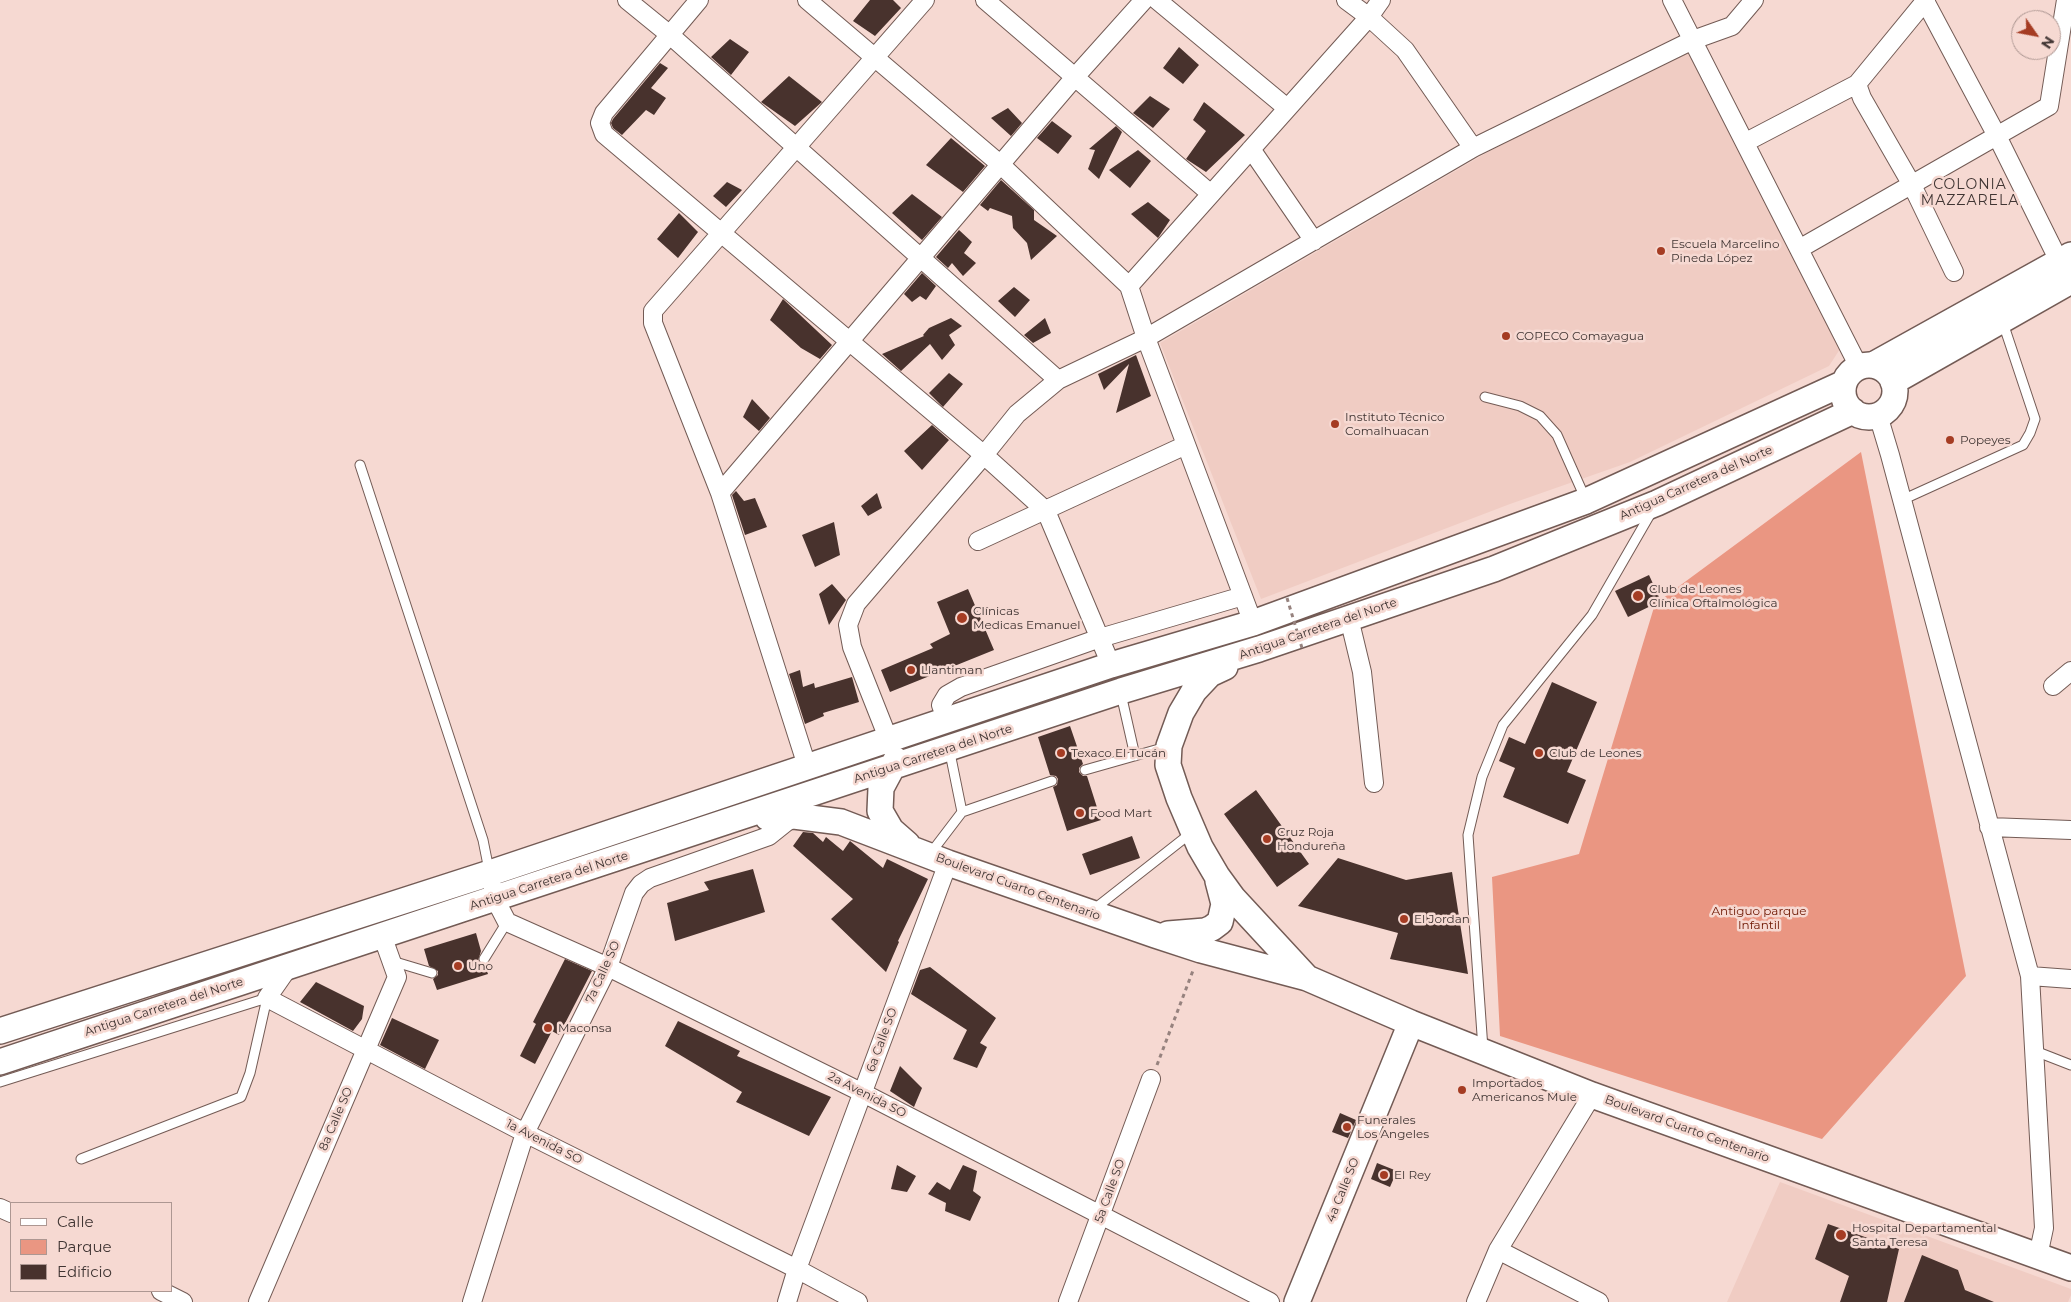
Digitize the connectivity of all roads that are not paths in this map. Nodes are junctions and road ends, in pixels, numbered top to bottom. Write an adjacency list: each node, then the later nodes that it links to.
1 (627, 0): 15 (street)
2 (700, 0): 15 (street)
3 (807, 0): 17 (street)
4 (924, 0): 17 (street)
5 (985, 0): 18 (street)
6 (1144, 0): 18 (street)
7 (1157, 0): 20 (street)
8 (1346, 0): 14 (street)
9 (1381, 0): 14 (street)
10 (1672, 0): 16 (street)
11 (1754, 0): 16 (street)
12 (2066, 0): 21 (street)
13 (1925, 1): 19 (street); 21 (street)
14 (1369, 17): 20 (street); 24 (street)
15 (670, 35): 23 (street); 29 (street)
16 (1693, 40): 22 (street); 24 (street)
17 (875, 57): 23 (street); 26 (street)
18 (1075, 77): 26 (street); 28 (street)
19 (1857, 84): 22 (street); 27 (street)
20 (1287, 108): 25 (street)
21 (1997, 136): 27 (street); 33 (street)
22 (1746, 142): 31 (street)
23 (796, 147): 29 (street); 32 (street)
24 (1473, 148): 30 (street)
25 (1251, 149): 28 (street); 30 (street)
26 (1000, 164): 32 (street); 35 (street)
27 (1912, 185): 31 (street); 34 (street)
28 (1211, 194): 35 (street)
29 (722, 232): 38 (street); 48 (street)
30 (1314, 241): 37 (street)
31 (1799, 249): 39 (street)
32 (921, 257): 38 (street); 40 (street)
33 (2067, 266): 36 (main road); 39 (main road, Antigua Carretera del Norte)
34 (1954, 272)
35 (1129, 286): 37 (street)
36 (2002, 320): 41 (main road); 50 (lane)
37 (1146, 338): 40 (street); 45 (street)
38 (850, 341): 46 (street); 48 (street)
39 (1859, 372): 41 (main road); 43 (main road); 49 (main road, Antigua Carretera del Norte)
40 (1058, 380): 46 (street)
41 (1893, 382): 44 (main road)
42 (1485, 397): 49 (lane)
43 (1853, 411): 44 (main road); 51 (main road, Antigua Carretera del Norte)
44 (1878, 415): 50 (street)
45 (1186, 445): 52 (street); 54 (street)
46 (984, 455): 52 (street); 65 (street)
47 (360, 465): 81 (lane)
48 (720, 493): 69 (street)
49 (1586, 500): 56 (main road, Antigua Carretera del Norte)
50 (1902, 500): 77 (street)
51 (1657, 503): 55 (main road, Antigua Carretera del Norte); 102 (lane)
52 (1046, 511): 53 (street); 57 (street)
53 (978, 541)
54 (1243, 596): 56 (street); 57 (street)
55 (1349, 618): 58 (main road, Antigua Carretera del Norte); 73 (street)
56 (1253, 623): 59 (main road, Antigua Carretera del Norte)
57 (1100, 638): 59 (street); 63 (street)
58 (1259, 650): 62 (main road, Antigua Carretera del Norte); 66 (main road, Boulevard Cuarto Centenario)
59 (1111, 664): 63 (main road, Antigua Carretera del Norte)
60 (2071, 671): 61 (street)
61 (2053, 686)
62 (1121, 691): 67 (main road, Antigua Carretera del Norte); 68 (lane)
63 (946, 719): 64 (main road, Antigua Carretera del Norte)
64 (914, 730): 65 (main road, Antigua Carretera del Norte); 70 (main road)
65 (888, 738): 69 (main road, Antigua Carretera del Norte)
66 (1169, 746): 68 (lane); 79 (main road, Boulevard Cuarto Centenario)
67 (949, 748): 70 (main road, Antigua Carretera del Norte); 74 (lane)
68 (1135, 756): 71 (lane)
69 (807, 766): 81 (main road, Antigua Carretera del Norte)
70 (891, 768): 76 (main road, Antigua Carretera del Norte); 80 (main road)
71 (1085, 770)
72 (1052, 781): 74 (lane)
73 (1374, 783)
74 (962, 812): 80 (lane)
75 (794, 816): 76 (main road, Boulevard Cuarto Centenario); 80 (main road, Boulevard Cuarto Centenario); 92 (street, 7a Calle SO)
76 (728, 822): 83 (main road, Antigua Carretera del Norte)
77 (1989, 827): 78 (street); 94 (street)
78 (2071, 830)
79 (1193, 832): 82 (main road, Boulevard Cuarto Centenario); 84 (lane)
80 (930, 855): 84 (main road, Boulevard Cuarto Centenario); 107 (street, 6a Calle SO)
81 (490, 873): 83 (street); 85 (main road, Antigua Carretera del Norte)
82 (1217, 876): 88 (main road); 95 (main road, Boulevard Cuarto Centenario)
83 (496, 899): 86 (street); 87 (main road, Antigua Carretera del Norte)
84 (1090, 912): 88 (main road, Boulevard Cuarto Centenario)
85 (338, 922): 91 (main road); 99 (main road, Antigua Carretera del Norte)
86 (507, 922): 89 (lane); 92 (street, 2a Avenida SO)
87 (382, 935): 90 (street, 8a Calle SO); 91 (main road, Antigua Carretera del Norte)
88 (1155, 935): 95 (main road, Boulevard Cuarto Centenario)
89 (484, 959)
90 (392, 961): 93 (lane); 100 (street, 8a Calle SO)
91 (290, 965): 97 (street); 103 (main road, Antigua Carretera del Norte)
92 (608, 967): 107 (street, 2a Avenida SO); 109 (street, 7a Calle SO)
93 (432, 973)
94 (2030, 976): 96 (street); 101 (street)
95 (1306, 978): 98 (main road, Boulevard Cuarto Centenario)
96 (2071, 979)
97 (267, 998): 100 (street, 1a Avenida SO); 106 (lane); 110 (lane)
98 (1411, 1023): 102 (main road, Boulevard Cuarto Centenario); 124 (main road, 4a Calle SO)
99 (0, 1031)
100 (366, 1050): 109 (street, 1a Avenida SO); 118 (street, 8a Calle SO)
101 (2035, 1051): 104 (lane); 113 (street)
102 (1483, 1052): 108 (main road, Boulevard Cuarto Centenario)
103 (0, 1062)
104 (2071, 1065)
105 (1151, 1080): 111 (street, 5a Calle SO)
106 (0, 1082)
107 (863, 1093): 111 (street, 2a Avenida SO); 115 (street, 6a Calle SO)
108 (1592, 1094): 112 (street); 113 (main road, Boulevard Cuarto Centenario)
109 (524, 1133): 115 (street, 1a Avenida SO); 119 (street, 7a Calle SO)
110 (81, 1159)
111 (1101, 1215): 122 (street, 5a Calle SO); 123 (street, 2a Avenida SO)
112 (1498, 1250): 125 (street); 126 (street)
113 (2038, 1256): 114 (main road, Boulevard Cuarto Centenario)
114 (2071, 1268)
115 (797, 1269): 120 (street, 6a Calle SO); 121 (street, 1a Avenida SO)
116 (163, 1292): 117 (street)
117 (183, 1302)
118 (258, 1302)
119 (472, 1302)
120 (787, 1302)
121 (858, 1302)
122 (1068, 1302)
123 (1270, 1302)
124 (1297, 1302)
125 (1476, 1302)
126 (1599, 1302)

